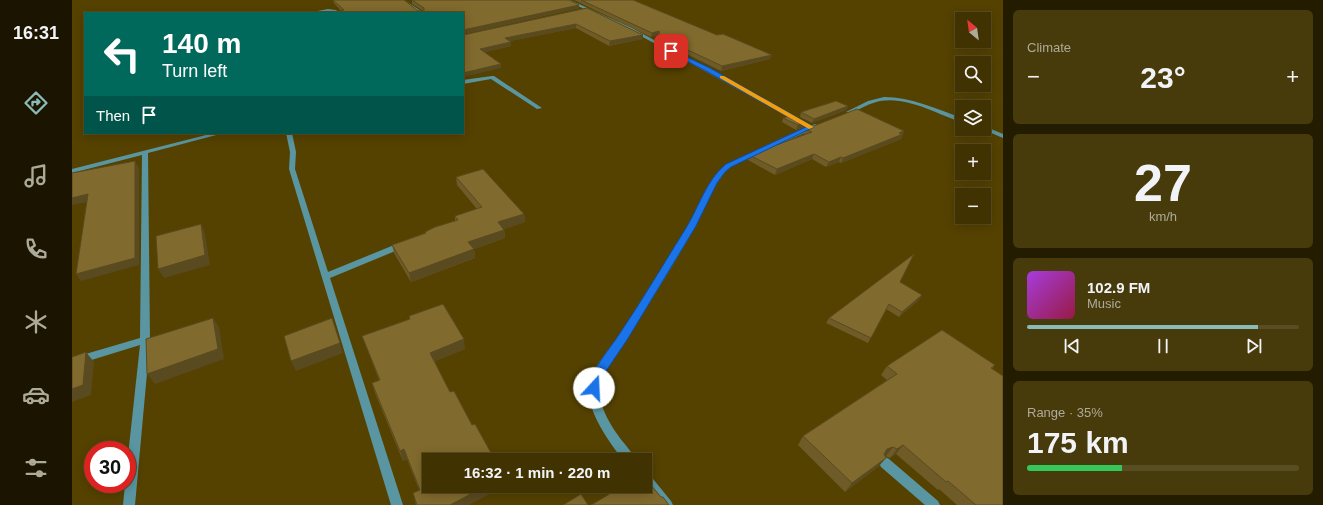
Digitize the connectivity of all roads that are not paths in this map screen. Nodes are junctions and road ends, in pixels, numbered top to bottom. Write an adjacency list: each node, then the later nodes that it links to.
1 (402, 0): 7 (street)
2 (567, 0): 3 (street)
3 (587, 9): 4 (street); 13 (street)
4 (581, 11)
5 (316, 12): 6 (street)
6 (336, 12)
7 (420, 12)
8 (464, 82): 9 (street)
9 (539, 108)
10 (840, 116): 11 (street)
11 (955, 117)
12 (818, 124): 13 (street)
13 (807, 125): 24 (street)
14 (991, 131): 17 (street)
15 (217, 134): 18 (street)
16 (289, 134): 21 (street)
17 (1003, 136)
18 (145, 152): 19 (street); 22 (street)
19 (72, 171)
20 (413, 241): 21 (street)
21 (325, 277): 28 (street)
22 (145, 340): 23 (street); 27 (street)
23 (72, 362)
24 (624, 453)
25 (885, 463): 30 (street)
26 (652, 487): 29 (street)
27 (129, 505)
28 (397, 505)
29 (667, 505)
30 (934, 505)

